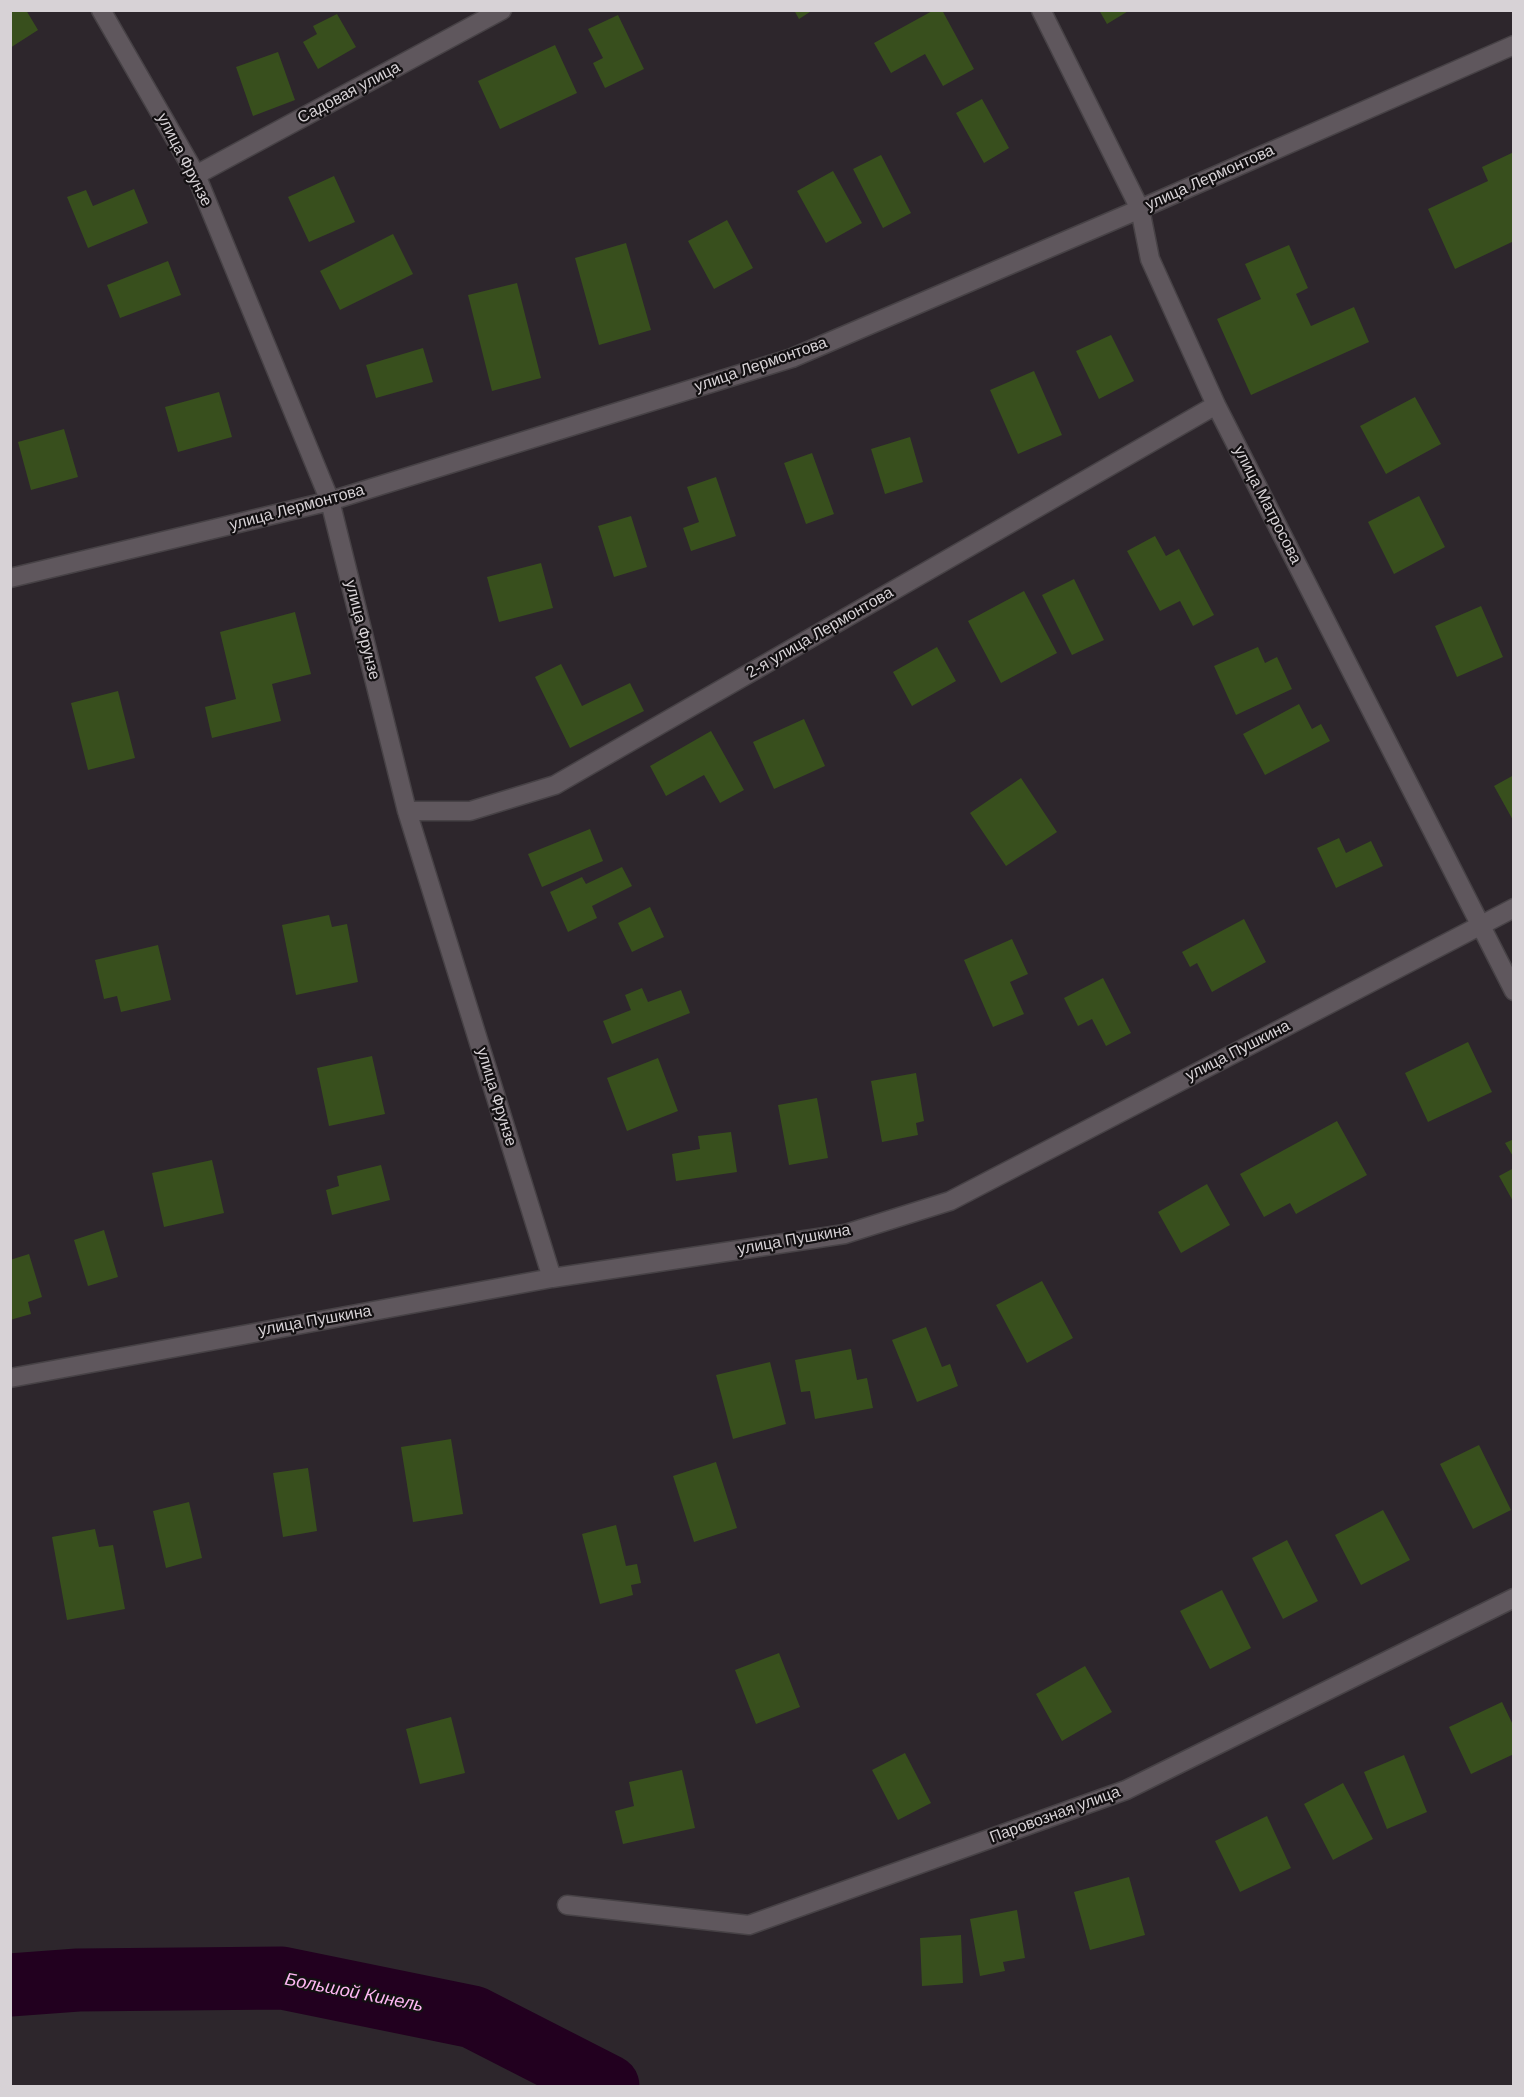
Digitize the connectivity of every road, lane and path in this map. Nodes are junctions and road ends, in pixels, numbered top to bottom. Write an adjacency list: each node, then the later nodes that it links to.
1 (101, 10): 5 (street, улица Фрунзе)
2 (502, 10): 5 (street, Садовая улица)
3 (1041, 10): 6 (street, улица Матросова)
4 (1514, 45): 6 (street, улица Лермонтова)
5 (196, 175): 8 (street, улица Фрунзе)
6 (1140, 209): 7 (street, улица Матросова); 8 (street, улица Лермонтова)
7 (1216, 405): 10 (street, 2-я улица Лермонтова); 12 (street, улица Матросова)
8 (330, 501): 9 (street, улица Лермонтова); 10 (street, улица Фрунзе)
9 (10, 578)
10 (407, 811): 14 (street, улица Фрунзе)
11 (1514, 908): 12 (street, улица Пушкина)
12 (1479, 926): 13 (street, улица Матросова); 14 (street, улица Пушкина)
13 (1514, 991)
14 (552, 1278): 15 (street, улица Пушкина)
15 (10, 1378)
16 (1514, 1598): 17 (street, Паровозная улица)
17 (567, 1905)

